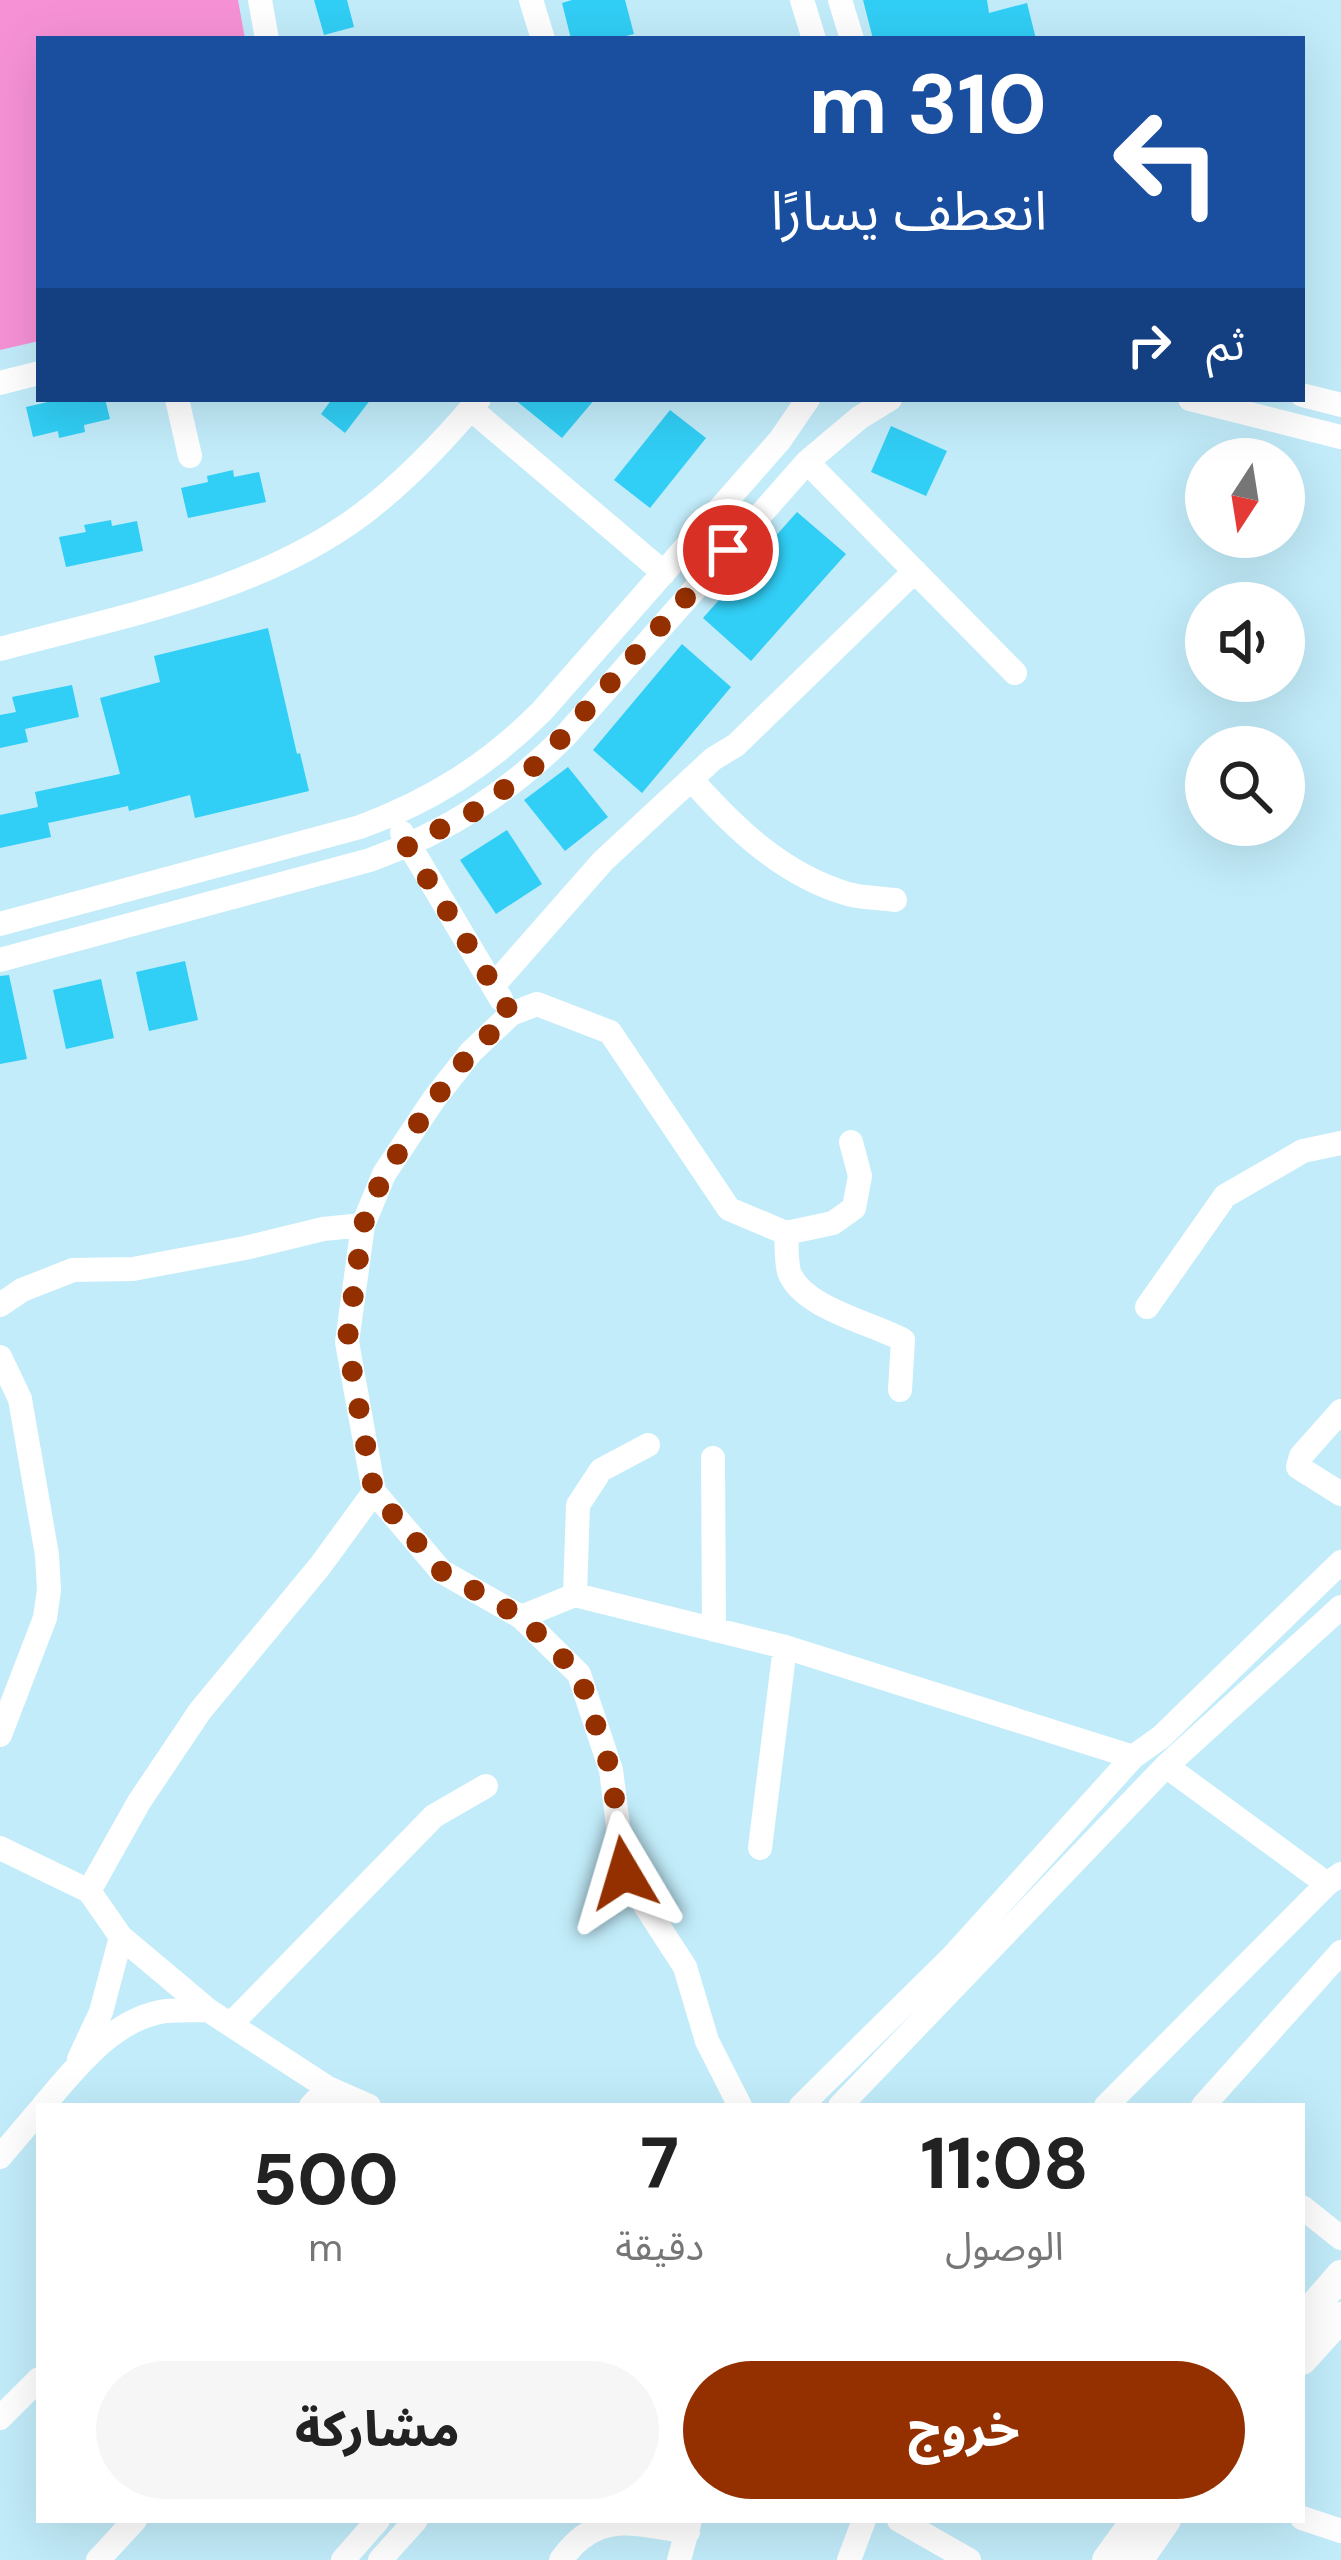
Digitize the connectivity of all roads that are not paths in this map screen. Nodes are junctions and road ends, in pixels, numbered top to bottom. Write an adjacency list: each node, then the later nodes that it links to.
1 (260, 0): 5 (street)
2 (531, 0): 6 (street)
3 (802, 0): 7 (street)
4 (840, 0): 8 (street)
5 (266, 36)
6 (542, 36)
7 (813, 36)
8 (851, 36)
9 (36, 374): 10 (street)
10 (0, 383)
11 (1305, 396): 17 (street)
12 (178, 402): 19 (street)
13 (806, 402): 22 (street)
14 (886, 402): 20 (street)
15 (1202, 402): 18 (street)
16 (475, 404): 22 (street); 25 (street)
17 (1341, 405)
18 (1341, 437)
19 (190, 456)
20 (807, 462): 21 (street); 23 (street)
21 (914, 571): 26 (street); 27 (street)
22 (664, 573): 23 (street); 24 (street); 28 (street)
23 (702, 580): 24 (street)
24 (676, 610): 29 (street)
25 (0, 649)
26 (1015, 673)
27 (691, 779): 30 (street); 33 (street)
28 (394, 814): 29 (street); 31 (street)
29 (407, 846): 32 (street); 33 (street)
30 (895, 900)
31 (0, 925)
32 (0, 960)
33 (493, 986): 34 (street)
34 (511, 1014): 37 (street); 38 (street)
35 (851, 1142): 38 (street)
36 (1341, 1143): 40 (street)
37 (363, 1225): 39 (street); 46 (street)
38 (785, 1233): 42 (street)
39 (0, 1305)
40 (1147, 1307)
41 (0, 1357): 54 (street)
42 (900, 1390)
43 (1341, 1411): 47 (street)
44 (648, 1445): 49 (street)
45 (713, 1458): 52 (street)
46 (374, 1492): 51 (street); 62 (street)
47 (1341, 1494)
48 (1341, 1562): 56 (street)
49 (575, 1595): 51 (street); 52 (street)
50 (1341, 1607): 57 (street)
51 (521, 1617): 71 (street)
52 (714, 1630): 53 (street)
53 (785, 1647): 56 (street); 59 (street)
54 (12, 1674): 55 (street)
55 (0, 1735)
56 (1133, 1757): 72 (street)
57 (1166, 1766): 61 (street); 73 (street)
58 (486, 1786): 66 (street)
59 (760, 1847)
60 (0, 1848): 62 (street)
61 (1334, 1879): 74 (street)
62 (89, 1891): 63 (street)
63 (122, 1937): 65 (street); 67 (street)
64 (1341, 1952): 75 (street)
65 (208, 2010): 66 (street); 67 (street)
66 (232, 2023): 68 (street)
67 (74, 2070): 69 (street)
68 (320, 2097): 70 (street)
69 (46, 2103)
70 (353, 2103)
71 (738, 2103)
72 (804, 2103)
73 (843, 2103)
74 (1109, 2103)
75 (1206, 2103)
76 (36, 2115): 77 (street)
77 (0, 2157)
78 (1305, 2209): 79 (street)
79 (1341, 2238)
80 (1341, 2275): 81 (main road)
81 (1305, 2317)
82 (1341, 2317): 83 (main road)
83 (1305, 2357)
84 (36, 2382): 85 (street)
85 (0, 2418)
86 (1305, 2519): 97 (street)
87 (132, 2523): 98 (street)
88 (375, 2523): 99 (street)
89 (413, 2523): 100 (street)
90 (614, 2523): 101 (street)
91 (636, 2523): 96 (street)
92 (863, 2523): 103 (street)
93 (904, 2523): 104 (street)
94 (1134, 2523): 105 (main road)
95 (1164, 2523): 106 (main road)
96 (689, 2526): 102 (street)
97 (1341, 2531)
98 (98, 2560)
99 (343, 2560)
100 (380, 2560)
101 (561, 2560)
102 (679, 2560)
103 (848, 2560)
104 (969, 2560)
105 (1107, 2560)
106 (1138, 2560)

